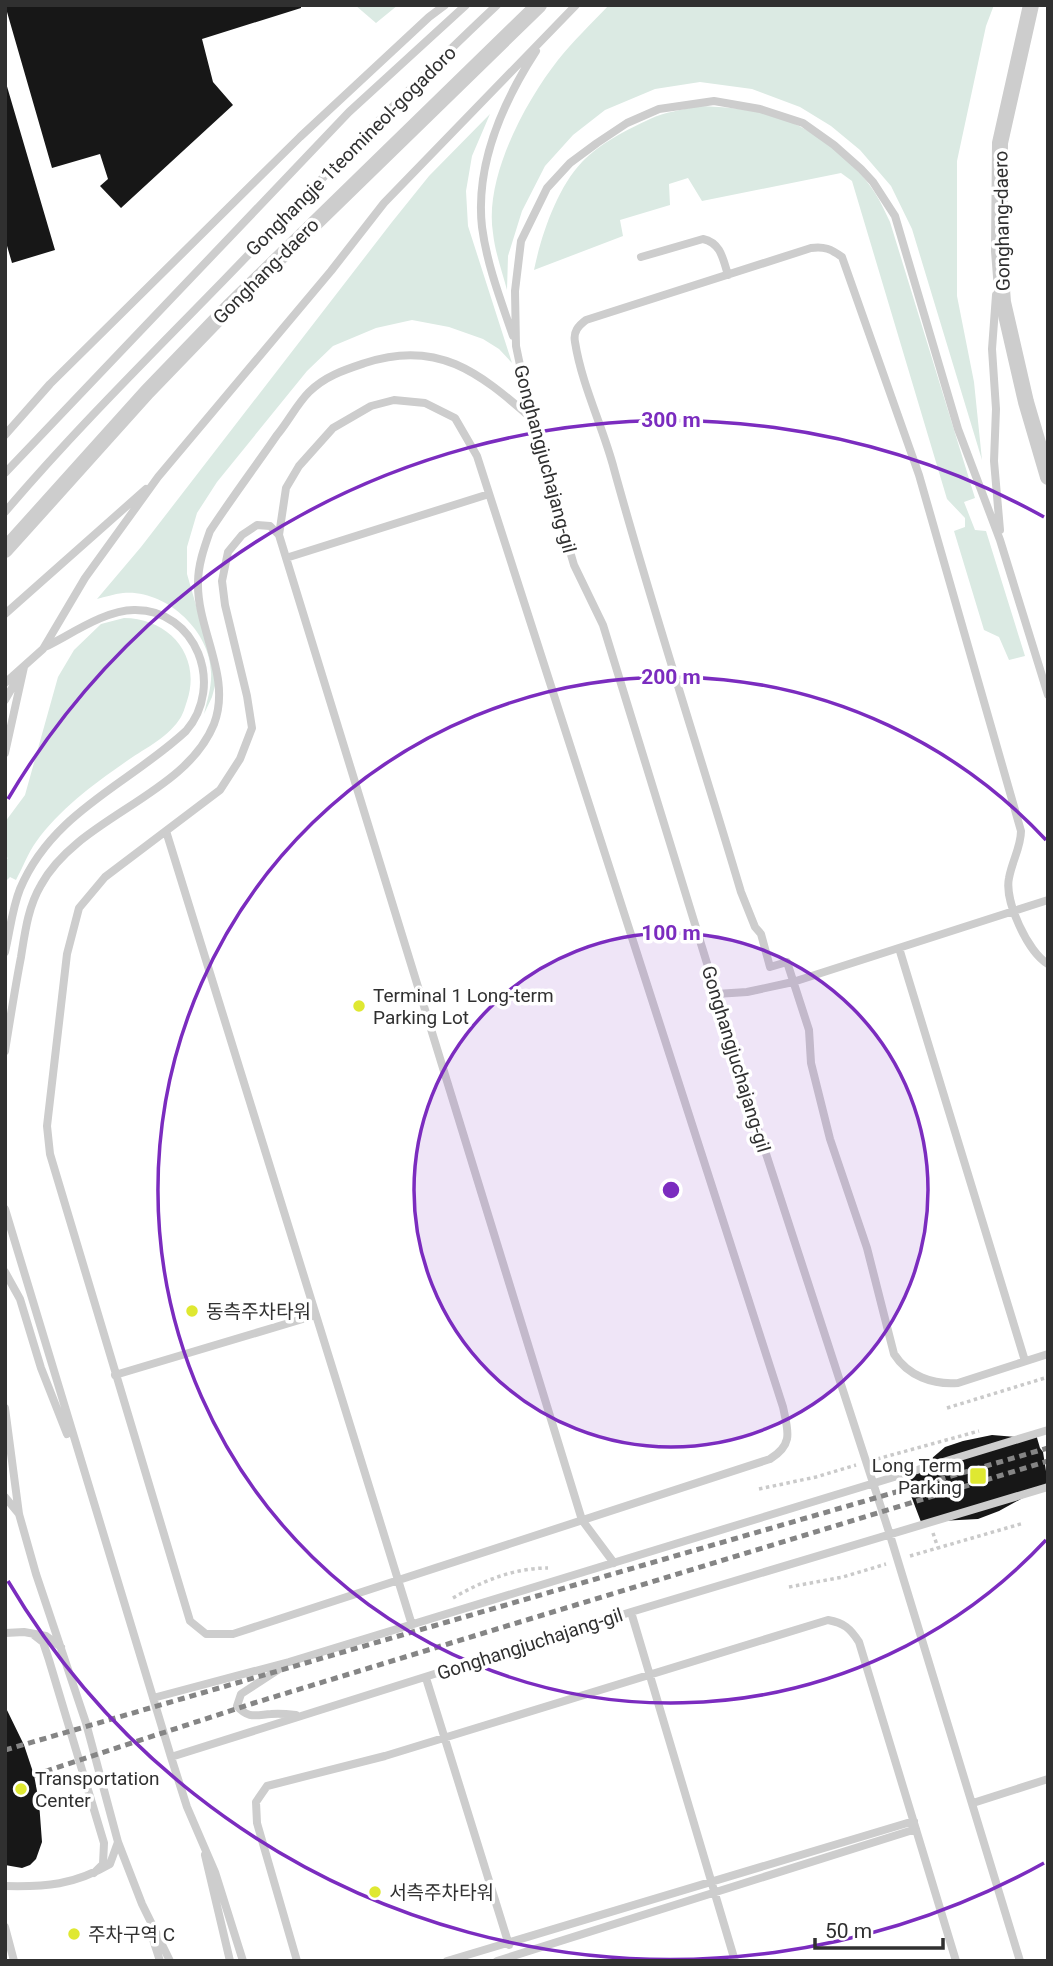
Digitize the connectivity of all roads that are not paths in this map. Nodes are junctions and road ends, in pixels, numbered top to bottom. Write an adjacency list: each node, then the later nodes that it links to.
1 (466, 5): 14 (lane)
2 (497, 5): 18 (lane, Gonghangje 1teomineol-gogadoro)
3 (539, 5): 21 (street, Gonghang-daero)
4 (576, 5): 7 (lane)
5 (1031, 5): 8 (street, Gonghang-daero)
6 (441, 7): 13 (lane)
7 (560, 21): 11 (lane); 15 (lane)
8 (999, 251): 16 (street, Gonghang-daero); 20 (lane)
9 (641, 257): 10 (lane)
10 (728, 275): 32 (lane); 36 (lane)
11 (516, 346): 12 (lane, Gonghangjuchajang-gil); 20 (lane, Gonghangjuchajang-gil)
12 (531, 418): 37 (lane, Gonghangjuchajang-gil); 38 (lane)
13 (5, 435)
14 (5, 473)
15 (158, 477): 23 (lane); 24 (lane)
16 (1048, 477)
17 (489, 494): 19 (lane); 22 (lane); 52 (lane)
18 (5, 512)
19 (279, 535): 22 (lane); 30 (lane)
20 (1000, 540): 27 (lane, Gonghangjuchajang-gil)
21 (5, 550)
22 (286, 558): 52 (lane)
23 (5, 614)
24 (43, 649): 25 (lane); 34 (lane)
25 (24, 667): 26 (lane); 28 (lane); 29 (lane)
26 (5, 683)
27 (1048, 695)
28 (7, 699)
29 (5, 753)
30 (166, 831): 41 (lane); 44 (lane)
31 (1048, 900): 32 (lane)
32 (1014, 911): 33 (lane); 35 (lane)
33 (898, 948): 36 (lane); 43 (lane)
34 (5, 952)
35 (1048, 964)
36 (793, 982): 37 (lane); 43 (lane)
37 (716, 995): 48 (lane, Gonghangjuchajang-gil)
38 (5, 1051)
39 (5, 1209): 47 (lane)
40 (5, 1272): 47 (lane)
41 (316, 1315): 44 (lane); 55 (lane)
42 (1048, 1354): 43 (lane)
43 (1025, 1361)
44 (115, 1375): 55 (lane)
45 (5, 1408): 51 (lane)
46 (1048, 1430): 48 (lane)
47 (85, 1479): 64 (lane)
48 (874, 1483): 53 (lane, Gonghangjuchajang-gil); 54 (lane)
49 (1048, 1487): 53 (lane, Gonghangjuchajang-gil)
50 (5, 1497): 51 (lane)
51 (19, 1514): 60 (lane)
52 (582, 1520): 54 (lane); 55 (lane)
53 (890, 1535): 56 (lane, Gonghangjuchajang-gil); 69 (lane, Gonghangjuchajang-gil)
54 (614, 1563): 57 (lane)
55 (398, 1580): 57 (lane)
56 (631, 1612): 62 (lane); 63 (lane, Gonghangjuchajang-gil)
57 (412, 1625): 61 (lane)
58 (5, 1633): 59 (lane)
59 (34, 1635): 60 (lane); 73 (lane)
60 (62, 1647): 71 (lane)
61 (289, 1662): 64 (lane); 65 (lane)
62 (649, 1674): 66 (lane); 70 (lane); 74 (lane)
63 (426, 1678): 65 (lane, Gonghangjuchajang-gil); 66 (lane)
64 (153, 1698): 67 (lane)
65 (304, 1715): 67 (lane, Gonghangjuchajang-gil)
66 (445, 1736): 79 (lane); 86 (lane)
67 (171, 1757): 72 (lane)
68 (1048, 1779): 69 (lane)
69 (973, 1802): 91 (lane, Gonghangjuchajang-gil)
70 (915, 1825): 74 (lane); 76 (lane); 90 (lane)
71 (118, 1842): 73 (lane); 77 (lane)
72 (203, 1844): 84 (lane); 85 (lane)
73 (94, 1874): 75 (lane)
74 (711, 1881): 76 (lane); 79 (lane)
75 (5, 1886)
76 (715, 1892): 80 (lane); 89 (lane)
77 (142, 1904): 82 (lane); 83 (lane)
78 (5, 1927): 81 (lane)
79 (508, 1942): 80 (lane); 87 (lane)
80 (514, 1958): 88 (lane)
81 (14, 1961)
82 (160, 1961)
83 (170, 1961)
84 (230, 1961)
85 (243, 1961)
86 (299, 1961)
87 (447, 1961)
88 (498, 1961)
89 (735, 1961)
90 (956, 1961)
91 (1020, 1961)

